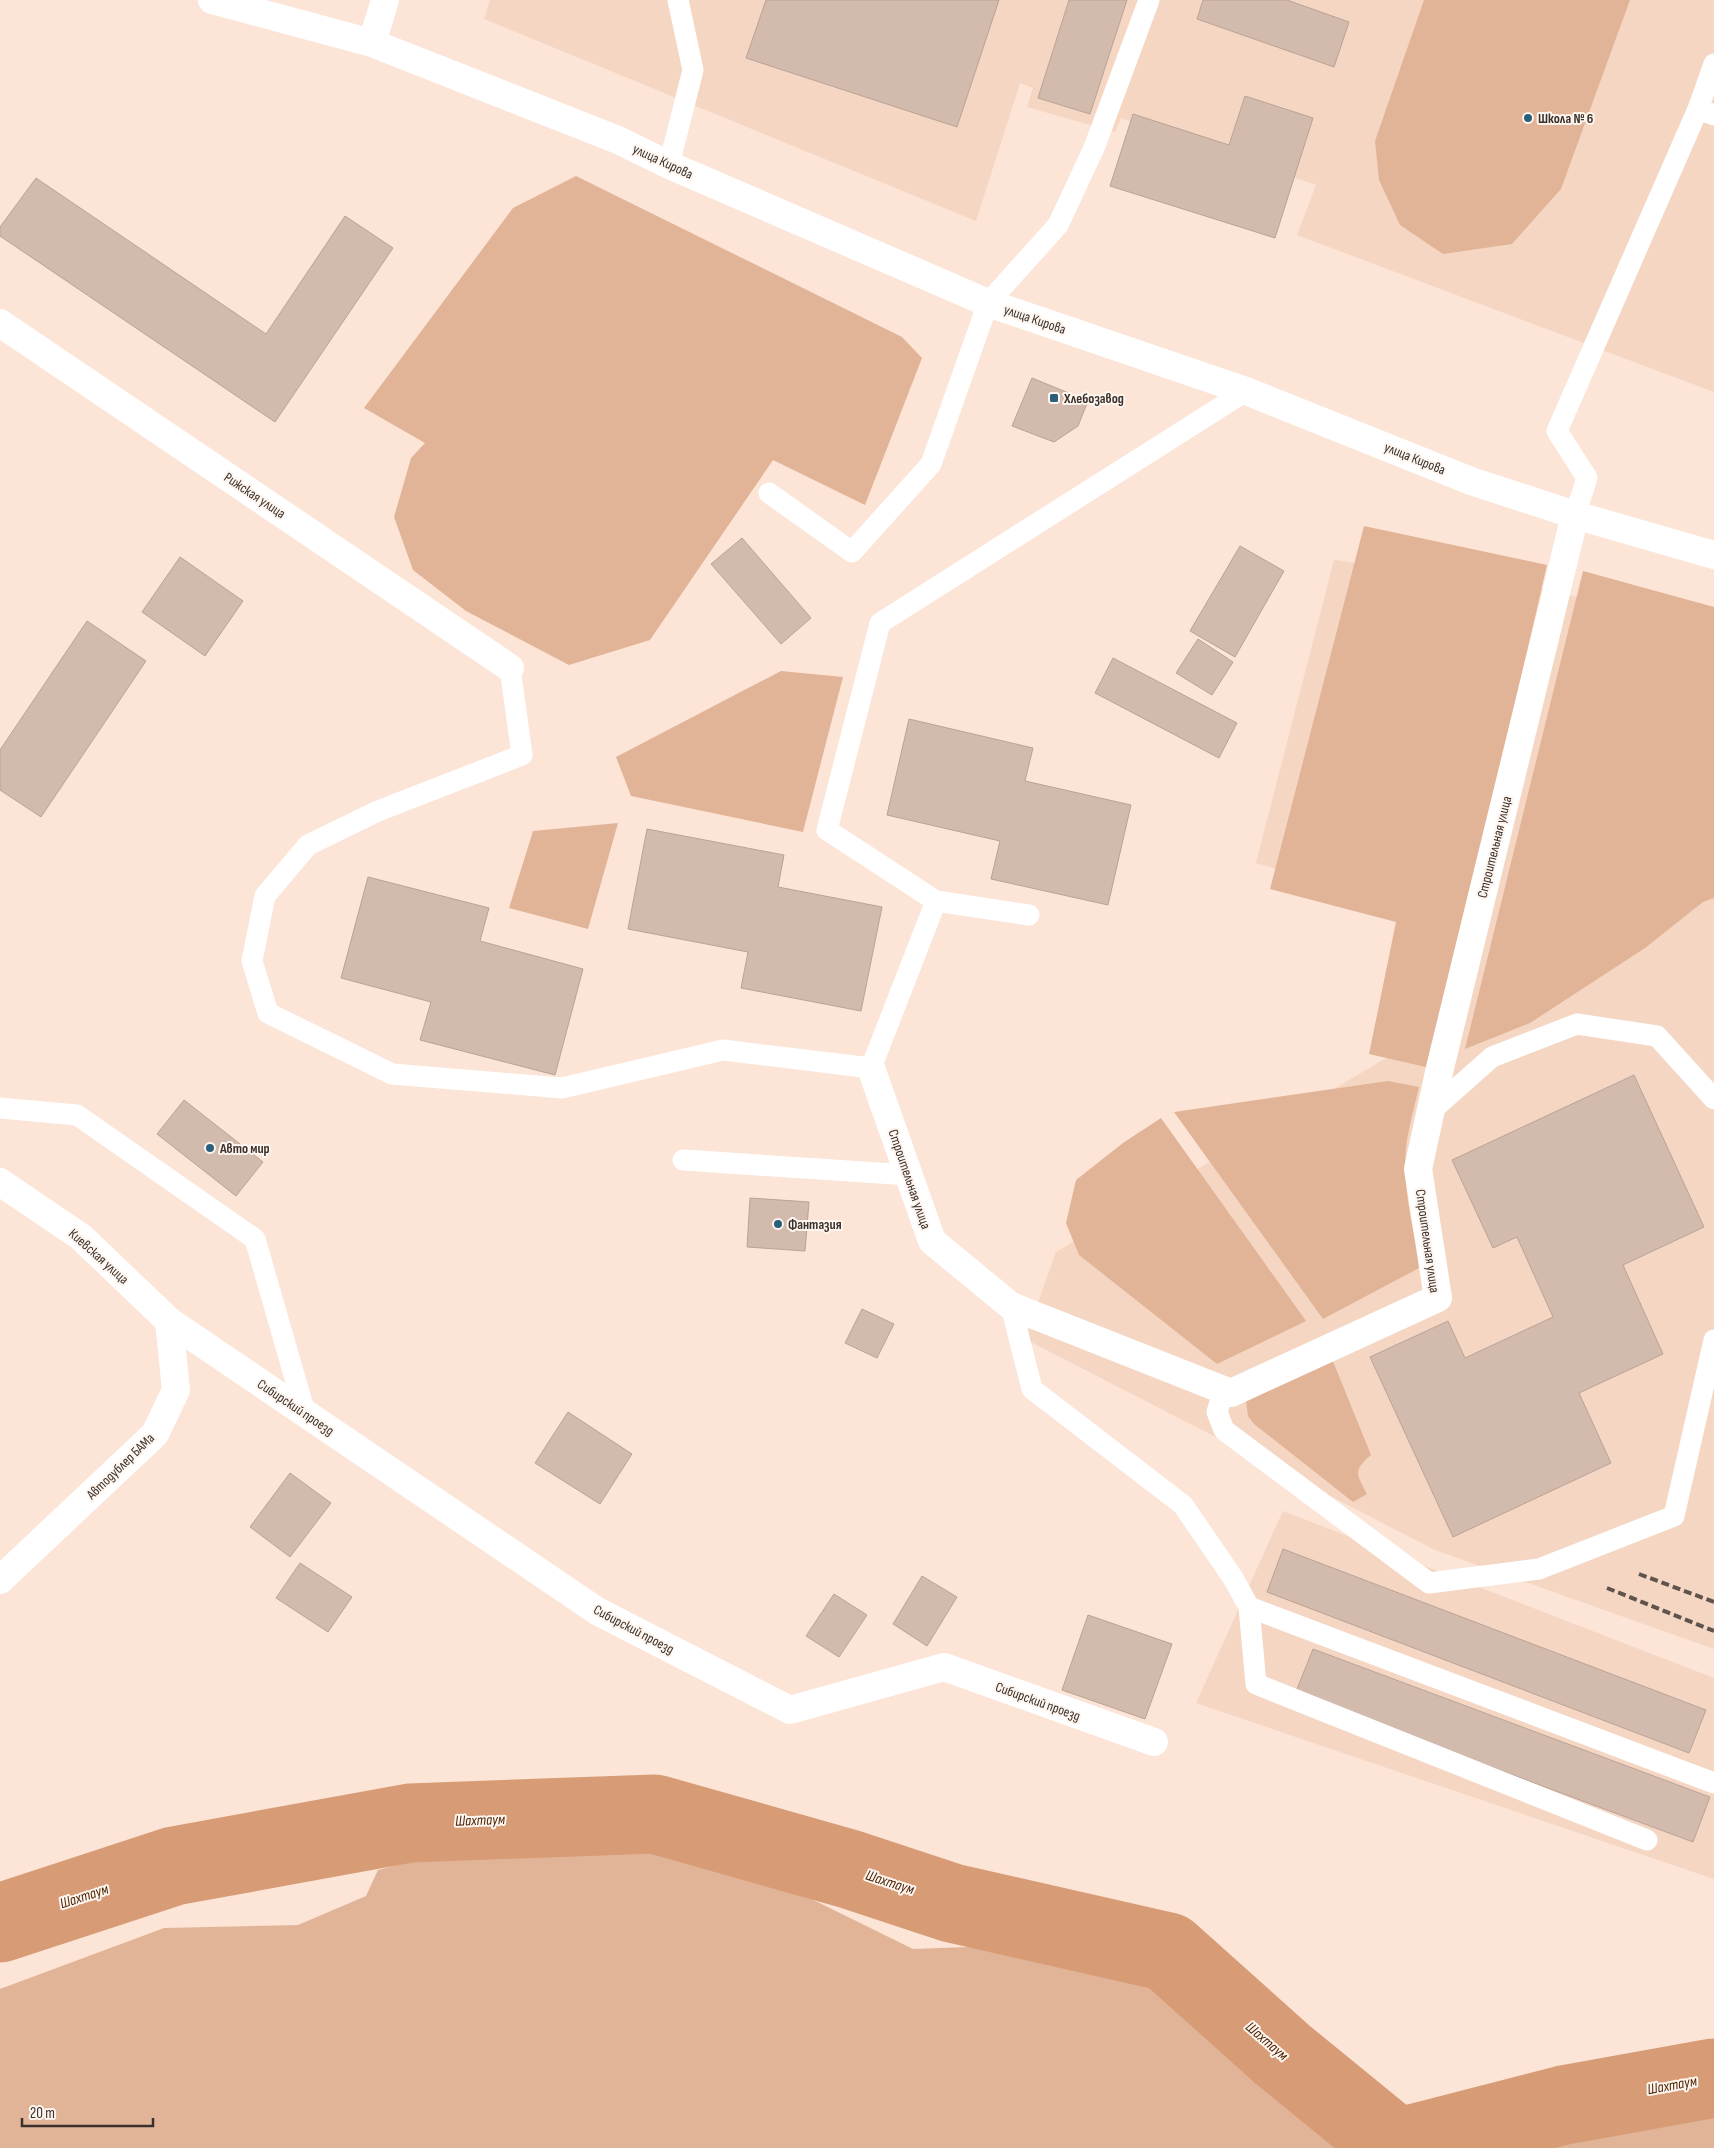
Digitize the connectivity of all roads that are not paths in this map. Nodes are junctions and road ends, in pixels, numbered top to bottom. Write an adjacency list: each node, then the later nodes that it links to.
1 (212, 0): 5 (street, улица Кирова)
2 (386, 0): 5 (street)
3 (678, 0): 8 (lane)
4 (1149, 0): 9 (lane)
5 (372, 43): 8 (street, улица Кирова)
6 (1714, 64): 7 (lane)
7 (1706, 112): 13 (lane)
8 (669, 165): 9 (street, улица Кирова)
9 (988, 303): 11 (street, улица Кирова); 12 (lane)
10 (0, 323): 15 (street, Рижская улица)
11 (1246, 391): 13 (street, улица Кирова); 16 (lane)
12 (769, 493)
13 (1575, 515): 14 (street, улица Кирова); 21 (street, Строительная улица)
14 (1714, 555)
15 (510, 668): 18 (lane)
16 (936, 901): 17 (lane); 18 (lane)
17 (1029, 915)
18 (872, 1068): 23 (street, Строительная улица)
19 (1714, 1099): 21 (lane)
20 (0, 1108): 29 (lane)
21 (1430, 1112): 28 (street, Строительная улица)
22 (683, 1160): 23 (lane)
23 (909, 1175): 25 (street, Строительная улица)
24 (0, 1182): 26 (street, Киевская улица)
25 (1011, 1306): 28 (street, Строительная улица); 31 (lane)
26 (169, 1320): 29 (street, Сибирский проезд); 30 (street, Автодублер БАМа)
27 (1714, 1340): 28 (lane)
28 (1224, 1390)
29 (305, 1413): 32 (street, Сибирский проезд)
30 (0, 1580)
31 (1249, 1607): 33 (lane); 34 (lane)
32 (1154, 1742)
33 (1714, 1784)
34 (1647, 1840)

